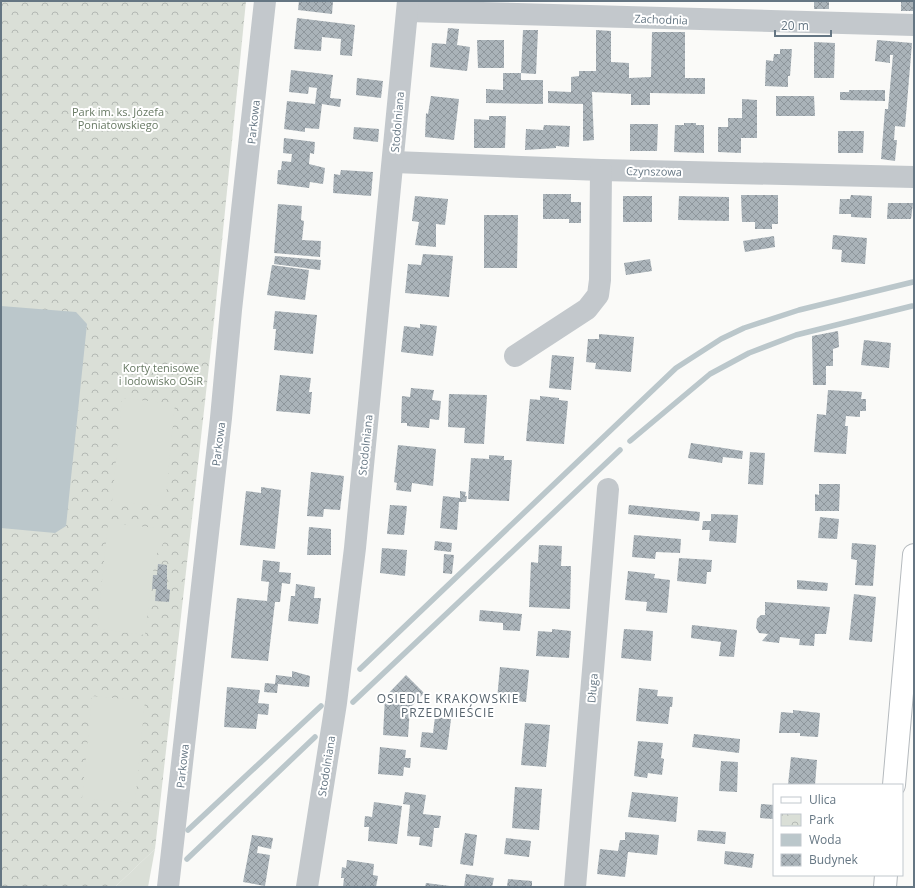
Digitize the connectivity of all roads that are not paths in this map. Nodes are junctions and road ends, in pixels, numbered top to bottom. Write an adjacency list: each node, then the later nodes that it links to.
1 (265, 1): 12 (street, Parkowa)
2 (408, 6): 3 (street, Zachodnia); 4 (street, Stodolniana)
3 (914, 25)
4 (394, 162): 5 (street, Czynszowa); 13 (street, Stodolniana)
5 (601, 170): 6 (street, Czynszowa); 7 (street)
6 (914, 177)
7 (515, 356)
8 (608, 489): 14 (street, Długa)
9 (914, 556): 10 (main road)
10 (894, 784)
11 (886, 876): 15 (main road)
12 (168, 887)
13 (307, 887)
14 (575, 887)
15 (885, 887)

